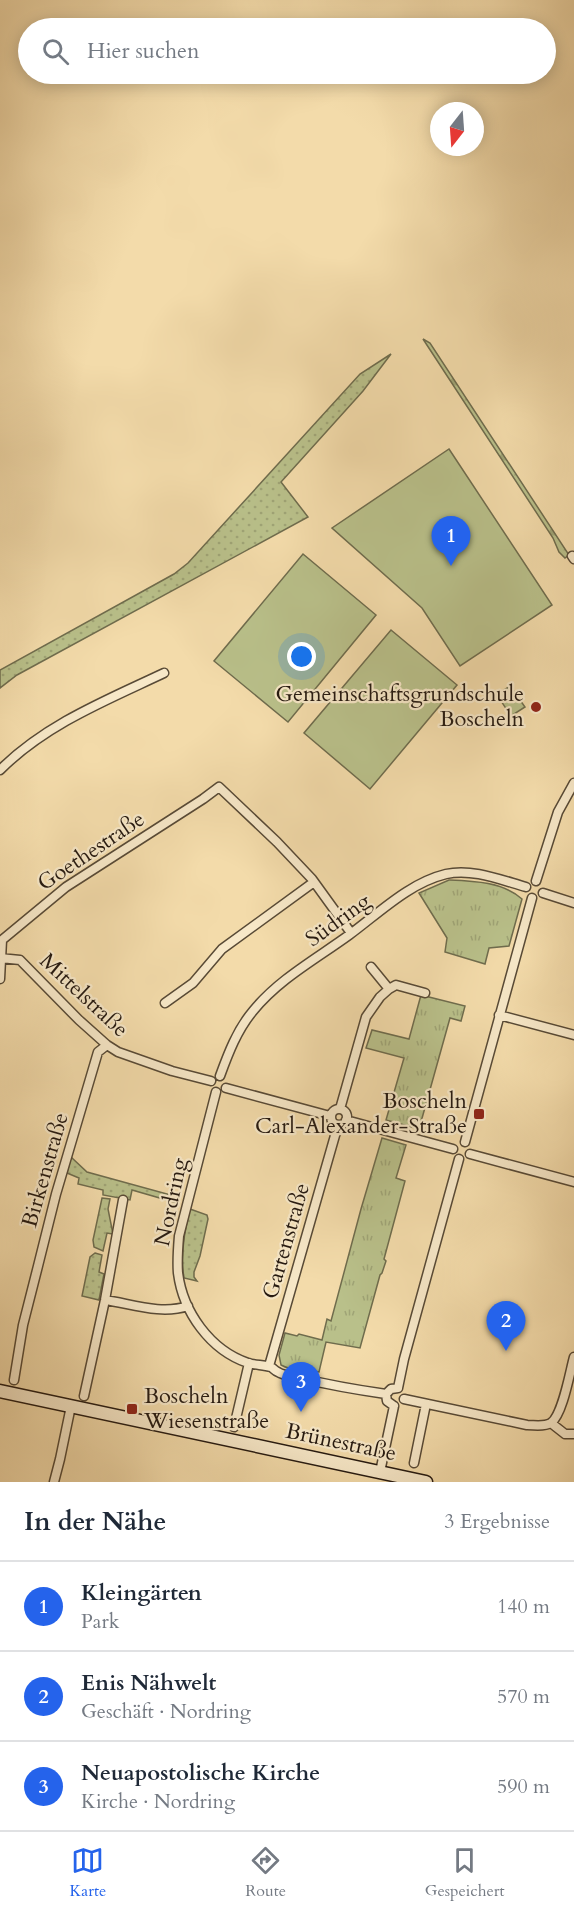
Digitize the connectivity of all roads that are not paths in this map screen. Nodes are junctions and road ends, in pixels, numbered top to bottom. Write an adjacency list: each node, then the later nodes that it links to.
1 (164, 673): 2 (street)
2 (0, 770)
3 (574, 783): 4 (street)
4 (536, 881): 6 (street); 7 (street)
5 (314, 882): 10 (street); 11 (street, Goethestraße); 16 (street)
6 (526, 887): 8 (street); 10 (street, Südring)
7 (543, 893): 8 (street); 9 (street)
8 (532, 898): 17 (street)
9 (574, 903)
10 (351, 933): 20 (street, Südring)
11 (0, 958): 13 (street, Goethestraße); 19 (street, Mittelstraße)
12 (371, 967): 14 (street)
13 (0, 979)
14 (390, 989): 15 (street); 24 (street)
15 (425, 993)
16 (165, 1003)
17 (499, 1015): 18 (street); 28 (street)
18 (574, 1035)
19 (106, 1045): 21 (street, Mittelstraße); 39 (street, Birkenstraße)
20 (220, 1076): 21 (street); 22 (street)
21 (211, 1081): 23 (street)
22 (226, 1088): 23 (street); 25 (street)
23 (216, 1092): 35 (street, Nordring)
24 (340, 1109): 25 (street); 26 (street)
25 (330, 1116): 27 (street)
26 (346, 1120): 27 (street); 29 (street)
27 (338, 1125): 38 (street, Gartenstraße)
28 (465, 1142): 29 (street); 30 (street)
29 (453, 1149): 31 (street)
30 (470, 1154): 31 (street); 32 (street)
31 (459, 1159): 40 (street)
32 (574, 1182)
33 (123, 1200): 34 (street)
34 (105, 1300): 35 (street); 43 (street)
35 (188, 1306): 37 (street, Nordring)
36 (574, 1357): 48 (street)
37 (249, 1363): 38 (street, Nordring); 49 (street)
38 (269, 1366): 42 (street, Nordring)
39 (14, 1380)
40 (398, 1389): 42 (street); 44 (street)
41 (0, 1391): 46 (street, Brünestraße)
42 (386, 1394): 47 (street)
43 (84, 1396)
44 (404, 1399): 45 (street); 47 (street)
45 (426, 1404): 48 (street); 51 (street)
46 (70, 1406): 52 (street, Brünestraße); 53 (street)
47 (394, 1407): 52 (street)
48 (551, 1423): 50 (street)
49 (234, 1427)
50 (574, 1434)
51 (414, 1463)
52 (380, 1472): 54 (street, Brünestraße)
53 (54, 1482)
54 (426, 1482)

